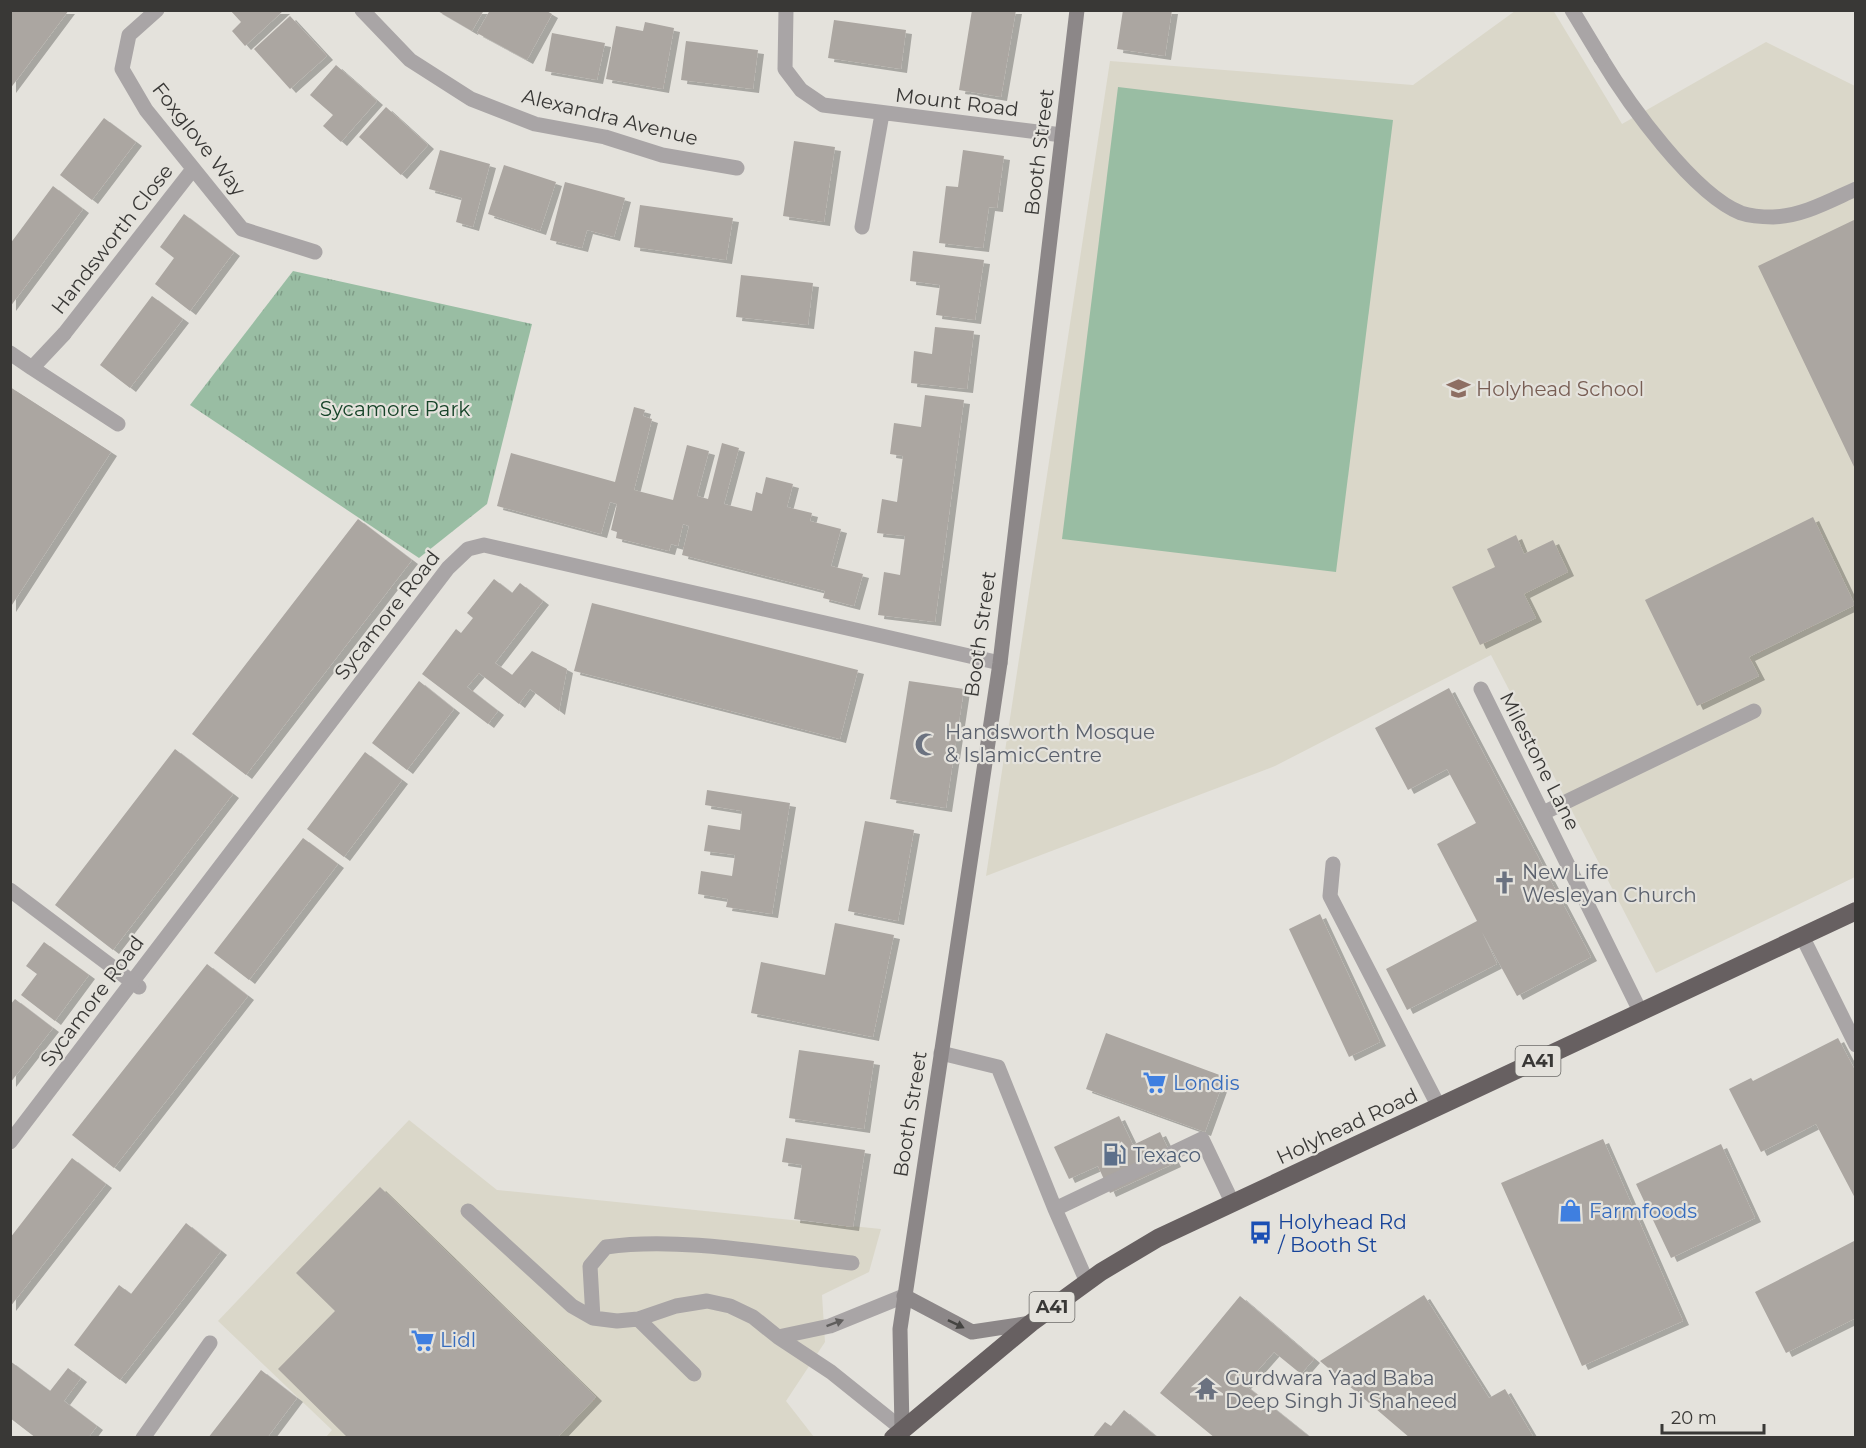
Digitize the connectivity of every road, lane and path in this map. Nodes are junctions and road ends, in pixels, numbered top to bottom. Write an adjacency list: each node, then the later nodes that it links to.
1 (157, 10): 9 (street, Foxglove Way)
2 (362, 10): 8 (street, Alexandra Avenue)
3 (786, 10): 6 (street, Mount Road)
4 (1077, 10): 7 (main road, Booth Street)
5 (1579, 13): 10 (street)
6 (882, 114): 7 (street, Mount Road); 11 (street, Mount Road)
7 (1062, 135): 16 (main road, Booth Street)
8 (737, 168)
9 (193, 169): 12 (street, Foxglove Way); 14 (street, Handsworth Close)
10 (1856, 189)
11 (862, 226)
12 (315, 252)
13 (10, 353): 14 (street)
14 (32, 369): 15 (street)
15 (118, 424)
16 (1000, 663): 24 (street, Sycamore Road); 27 (main road, Booth Street)
17 (1481, 689): 19 (street, Milestone Lane)
18 (1754, 711): 19 (street)
19 (1543, 813): 25 (street, Milestone Lane)
20 (1333, 864): 28 (street)
21 (10, 890): 24 (street)
22 (1856, 911): 23 (highway, Holyhead Road / A41)
23 (1802, 936): 25 (highway, Holyhead Road / A41); 26 (street)
24 (136, 985): 29 (street, Sycamore Road)
25 (1641, 1013): 28 (highway, Holyhead Road / A41)
26 (1856, 1045)
27 (941, 1053): 31 (street); 35 (main road, Booth Street)
28 (1439, 1107): 30 (highway, Holyhead Road / A41)
29 (10, 1142)
30 (1233, 1204): 31 (street); 34 (highway, Holyhead Road / A41)
31 (1055, 1209): 34 (street)
32 (468, 1211): 36 (street)
33 (852, 1263): 36 (street)
34 (1087, 1282): 38 (highway, Holyhead Road / A41)
35 (904, 1296): 38 (main road, one-way to 38); 39 (street, one-way to 35); 42 (main road, Booth Street)
36 (593, 1318): 37 (street)
37 (638, 1319): 39 (street); 41 (street)
38 (1031, 1323): 42 (highway, Holyhead Road / A41)
39 (778, 1338): 42 (street)
40 (210, 1343): 43 (street)
41 (694, 1374)
42 (903, 1435)
43 (143, 1437)

